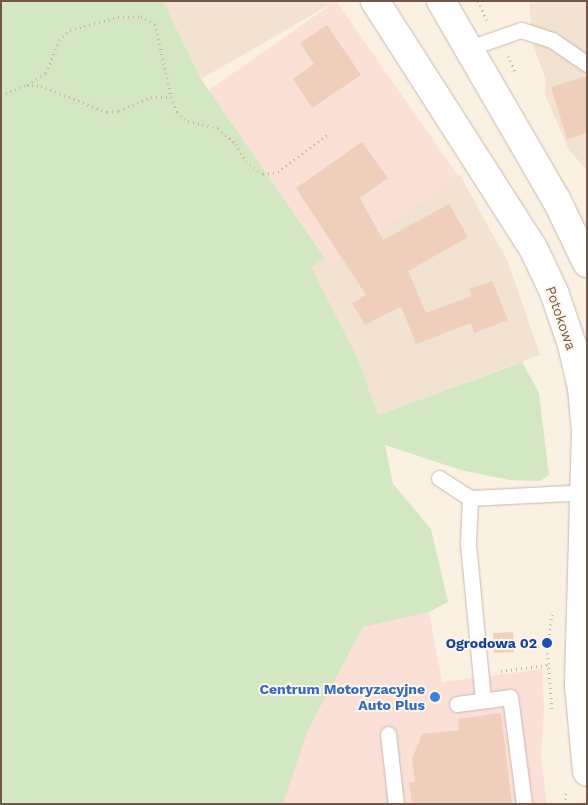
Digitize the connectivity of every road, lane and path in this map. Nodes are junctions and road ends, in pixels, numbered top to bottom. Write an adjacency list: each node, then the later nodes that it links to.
1 (375, 1): 11 (main road, Potokowa)
2 (441, 1): 3 (main road)
3 (469, 48): 4 (lane); 9 (main road)
4 (587, 64)
5 (27, 85): 6 (path); 7 (path); 7 (path)
6 (1, 95)
7 (172, 97): 8 (path)
8 (329, 134)
9 (587, 263)
10 (438, 478): 12 (lane)
11 (587, 492): 12 (lane); 20 (main road, Potokowa)
12 (470, 498): 15 (lane)
13 (552, 612): 14 (path)
14 (548, 665): 15 (path); 18 (path)
15 (480, 673): 16 (lane)
16 (484, 700): 17 (lane); 22 (lane)
17 (457, 704)
18 (555, 718)
19 (388, 734): 21 (lane)
20 (577, 776): 23 (path)
21 (396, 804)
22 (524, 804)
23 (565, 804)

